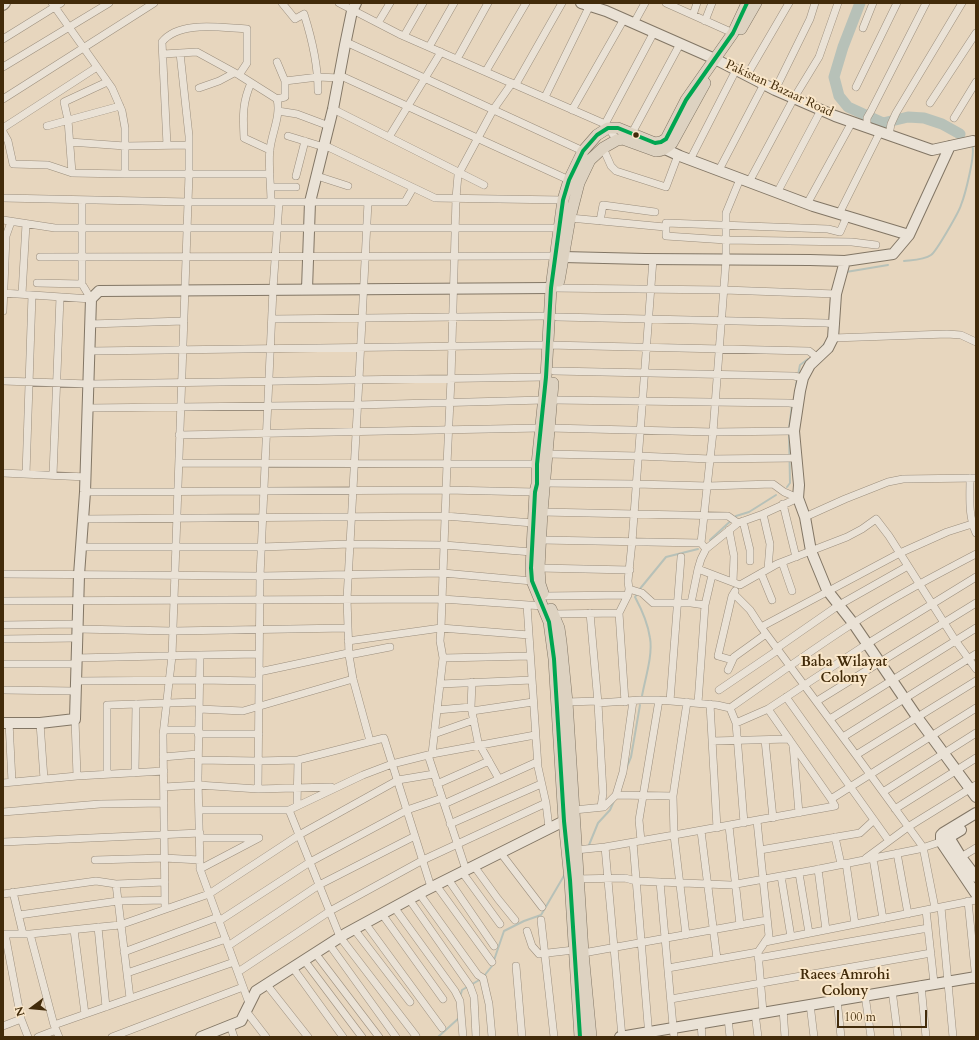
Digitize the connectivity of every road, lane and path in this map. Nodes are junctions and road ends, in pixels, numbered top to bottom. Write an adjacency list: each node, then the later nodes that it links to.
1 (109, 3): 32 (street)
2 (154, 3): 42 (street)
3 (282, 3): 56 (street)
4 (339, 3): 26 (street)
5 (390, 3): 30 (street)
6 (423, 3): 37 (street)
7 (454, 3): 41 (street)
8 (488, 3): 46 (street)
9 (526, 3): 52 (street)
10 (562, 3): 62 (street)
11 (645, 3): 31 (street)
12 (668, 3): 27 (street)
13 (697, 3): 27 (street)
14 (712, 3): 29 (street)
15 (747, 3): 35 (main road)
16 (756, 3): 47 (main road)
17 (789, 3): 55 (street)
18 (816, 3): 66 (street)
19 (838, 3): 69 (street)
20 (873, 3): 33 (street)
21 (896, 3): 64 (street)
22 (926, 3): 83 (street)
23 (962, 3): 90 (street)
24 (56, 4): 32 (street); 38 (street)
25 (588, 4): 28 (street, Pakistan Bazaar Road); 68 (street)
26 (354, 7): 30 (street); 39 (street)
27 (693, 15): 29 (street)
28 (624, 19): 31 (street, Pakistan Bazaar Road); 77 (street)
29 (705, 21): 35 (street)
30 (378, 23): 37 (street)
31 (634, 23): 34 (street, Pakistan Bazaar Road)
32 (69, 27): 42 (street); 49 (street)
33 (863, 28)
34 (654, 32): 40 (street, Pakistan Bazaar Road); 86 (street)
35 (733, 33): 47 (main road)
36 (976, 33): 72 (street)
37 (404, 36): 41 (street)
38 (3, 39)
39 (346, 42): 54 (street); 57 (street)
40 (680, 44): 47 (street, Pakistan Bazaar Road); 89 (street)
41 (429, 47): 43 (street)
42 (84, 48): 50 (street); 70 (street)
43 (441, 52): 46 (street); 57 (street)
44 (180, 53): 45 (street); 53 (street); 99 (street)
45 (163, 54): 53 (street); 98 (street)
46 (457, 59): 52 (street)
47 (718, 60): 51 (street, Pakistan Bazaar Road); 102 (main road)
48 (277, 62): 58 (street)
49 (3, 67)
50 (97, 67): 59 (street); 87 (street)
51 (736, 70): 55 (street, Pakistan Bazaar Road); 108 (street)
52 (486, 71): 62 (street)
53 (236, 74): 61 (street); 65 (street)
54 (339, 76): 56 (street); 74 (street); 75 (street)
55 (746, 76): 63 (street, Pakistan Bazaar Road)
56 (318, 77): 58 (street); 67 (street)
57 (425, 78): 74 (street); 76 (street)
58 (285, 81): 71 (street)
59 (107, 82): 73 (street); 81 (street)
60 (976, 82): 80 (street)
61 (251, 83): 71 (street); 105 (street)
62 (514, 83): 68 (street); 76 (street)
63 (764, 84): 66 (street, Pakistan Bazaar Road); 109 (street)
64 (856, 87)
65 (200, 88)
66 (775, 90): 69 (street, Pakistan Bazaar Road)
67 (318, 91)
68 (545, 97): 77 (street)
69 (794, 98): 78 (street, Pakistan Bazaar Road); 118 (street)
70 (3, 99)
71 (277, 100): 79 (street)
72 (930, 103)
73 (120, 106): 81 (street); 100 (street)
74 (408, 106): 92 (street); 93 (street)
75 (333, 109): 85 (street); 92 (street)
76 (493, 110): 93 (street); 106 (street)
77 (572, 110): 86 (street)
78 (821, 110): 82 (street, Pakistan Bazaar Road); 124 (street)
79 (278, 111): 85 (street); 105 (street)
80 (954, 118)
81 (68, 120): 84 (street); 97 (street)
82 (852, 122): 83 (street, Pakistan Bazaar Road); 134 (street)
83 (867, 123): 90 (street, Pakistan Bazaar Road)
84 (47, 126)
85 (329, 126): 101 (street)
86 (607, 126): 89 (main road); 95 (street); 106 (main road)
87 (3, 128)
88 (3, 132): 111 (street)
89 (632, 133): 102 (main road)
90 (885, 134): 103 (street, Pakistan Bazaar Road); 136 (street)
91 (288, 136): 96 (street)
92 (389, 137): 110 (street)
93 (478, 138): 110 (street); 117 (street)
94 (975, 138): 103 (street, Pakistan Bazaar Road)
95 (617, 140): 102 (main road); 104 (main road)
96 (305, 141): 101 (street); 115 (street)
97 (70, 142): 100 (street); 111 (street)
98 (167, 145): 99 (street); 100 (street)
99 (189, 145): 113 (street)
100 (125, 146): 112 (street)
101 (324, 146): 116 (street); 123 (street)
102 (662, 146): 107 (street)
103 (950, 146): 151 (street)
104 (603, 148): 107 (street); 137 (main road)
105 (270, 150): 114 (street)
106 (584, 152): 117 (main road)
107 (678, 155): 108 (street)
108 (690, 160): 109 (street)
109 (719, 170): 118 (street)
110 (460, 172): 119 (street); 126 (street)
111 (72, 173): 112 (street)
112 (125, 174): 113 (street)
113 (189, 174): 114 (street); 129 (street)
114 (270, 174): 121 (street)
115 (296, 176)
116 (317, 176): 120 (street); 132 (street)
117 (569, 180): 128 (main road)
118 (744, 180): 124 (street); 142 (street)
119 (484, 185)
120 (348, 186)
121 (271, 187): 122 (street); 130 (street)
122 (296, 187)
123 (412, 188): 126 (street); 133 (street)
124 (777, 193): 134 (street)
125 (3, 198): 127 (street)
126 (456, 198): 128 (street); 148 (street)
127 (82, 200): 129 (street); 144 (street)
128 (563, 200): 149 (main road)
129 (188, 202): 130 (street); 150 (street)
130 (271, 202): 131 (street)
131 (279, 202): 132 (street); 145 (street)
132 (310, 202): 133 (street); 146 (street)
133 (368, 202): 147 (street)
134 (808, 204): 136 (street)
135 (655, 212): 139 (street)
136 (843, 215): 142 (street); 151 (street)
137 (570, 218): 139 (street); 161 (main road)
138 (3, 220): 140 (street)
139 (600, 221): 143 (street)
140 (11, 222): 141 (street); 175 (street)
141 (26, 224): 144 (street); 177 (street)
142 (726, 226): 143 (street); 152 (street)
143 (666, 227): 152 (street)
144 (82, 228): 150 (street); 155 (street)
145 (278, 228): 146 (street); 150 (street); 157 (street)
146 (309, 228): 147 (street); 158 (street)
147 (366, 228): 148 (street); 159 (street)
148 (456, 228): 149 (street); 160 (street)
149 (559, 228): 161 (main road)
150 (187, 229): 156 (street)
151 (909, 235): 164 (street)
152 (726, 240): 153 (street); 163 (street)
153 (876, 245)
154 (40, 256): 155 (street)
155 (82, 256): 156 (street); 166 (street)
156 (186, 256): 157 (street); 173 (street)
157 (276, 256): 158 (street); 168 (street)
158 (308, 256): 159 (street); 169 (street)
159 (365, 256): 160 (street); 170 (street)
160 (455, 256): 161 (street); 171 (street)
161 (559, 256): 162 (street); 167 (main road)
162 (654, 260): 163 (street); 172 (street)
163 (726, 260): 164 (street); 174 (street)
164 (845, 261): 176 (street)
165 (37, 283): 166 (street)
166 (82, 284): 180 (street)
167 (554, 288): 171 (street); 172 (street); 182 (main road)
168 (273, 289): 169 (street); 173 (street); 185 (street)
169 (307, 289): 170 (street)
170 (363, 289): 171 (street); 183 (street)
171 (454, 289): 184 (street)
172 (651, 289): 174 (street); 186 (street)
173 (186, 290): 180 (street); 188 (street)
174 (724, 290): 176 (street); 187 (street)
175 (3, 293): 177 (street); 181 (street)
176 (833, 293): 189 (street)
177 (22, 294): 178 (street)
178 (32, 295): 179 (street); 210 (street)
179 (60, 297): 180 (street); 211 (street)
180 (91, 300): 190 (street)
181 (3, 311)
182 (553, 316): 184 (street); 186 (street); 193 (main road)
183 (362, 318): 184 (street); 185 (street); 195 (street)
184 (453, 318): 194 (street)
185 (272, 319): 197 (street)
186 (649, 319): 187 (street); 196 (street)
187 (721, 320): 189 (street); 198 (street)
188 (184, 322): 190 (street); 199 (street)
189 (831, 323): 191 (street)
190 (90, 324): 200 (street)
191 (833, 338): 192 (street); 201 (street)
192 (976, 342)
193 (552, 346): 194 (street); 196 (street); 203 (main road)
194 (452, 347): 195 (street); 207 (street)
195 (361, 348): 197 (street); 206 (street)
196 (646, 348): 198 (street); 202 (street)
197 (271, 349): 199 (street); 208 (street)
198 (719, 349): 201 (street); 204 (street)
199 (183, 350): 200 (street); 212 (street)
200 (90, 351): 213 (street)
201 (818, 358): 205 (street)
202 (644, 372): 203 (street); 204 (street); 215 (street)
203 (550, 374): 207 (street); 214 (main road)
204 (717, 374): 205 (street); 217 (street)
205 (799, 377): 218 (street)
206 (359, 379): 207 (street); 208 (street); 220 (street)
207 (451, 379): 216 (street)
208 (270, 380): 212 (street); 219 (street)
209 (3, 381): 210 (street)
210 (29, 382): 211 (street); 241 (street)
211 (57, 382): 213 (street); 242 (street)
212 (182, 382): 213 (street); 221 (street)
213 (90, 384): 222 (street)
214 (548, 400): 215 (street); 216 (street); 223 (main road)
215 (642, 402): 217 (street); 224 (street)
216 (449, 403): 220 (street); 225 (street)
217 (715, 403): 218 (street); 228 (street)
218 (794, 404): 226 (street)
219 (268, 405): 220 (street); 221 (street); 229 (street)
220 (357, 405): 227 (street)
221 (180, 407): 222 (street); 230 (street)
222 (88, 408): 243 (street)
223 (545, 428): 224 (street); 225 (street); 231 (main road); 239 (main road)
224 (640, 430): 228 (street); 232 (street)
225 (448, 431): 227 (street); 238 (street)
226 (790, 431): 228 (street); 233 (street)
227 (356, 432): 229 (street); 237 (street)
228 (713, 432): 234 (street)
229 (266, 433): 230 (street); 236 (street)
230 (179, 434): 235 (street)
231 (548, 454): 232 (street); 246 (main road)
232 (638, 456): 234 (street); 245 (street)
233 (791, 458): 234 (street); 253 (street)
234 (710, 459): 247 (street)
235 (179, 463): 236 (street); 251 (street)
236 (265, 463): 237 (street); 252 (street)
237 (354, 463): 238 (street); 249 (street)
238 (447, 464): 239 (street); 248 (street)
239 (537, 464): 246 (main road)
240 (3, 473): 241 (street)
241 (26, 474): 242 (street)
242 (53, 475): 243 (street)
243 (86, 477): 250 (street)
244 (973, 478): 262 (street); 267 (street)
245 (636, 484): 246 (street); 247 (street); 256 (street)
246 (539, 486): 248 (street); 255 (main road); 266 (main road)
247 (708, 486): 253 (street); 258 (street)
248 (446, 490): 249 (street); 260 (street)
249 (352, 491): 252 (street); 259 (street)
250 (85, 492): 251 (street); 264 (street)
251 (178, 492): 252 (street); 263 (street)
252 (264, 492): 261 (street)
253 (798, 498): 254 (street); 262 (street)
254 (783, 504): 257 (street); 284 (street)
255 (542, 512): 256 (street); 270 (main road)
256 (634, 514): 258 (street); 271 (street)
257 (763, 514): 265 (street); 290 (street)
258 (705, 515): 265 (street); 272 (street)
259 (351, 516): 260 (street); 261 (street); 273 (street)
260 (445, 516): 266 (street); 274 (street)
261 (263, 517): 263 (street); 277 (street)
262 (805, 517): 279 (street)
263 (177, 518): 264 (street); 276 (street)
264 (83, 519): 275 (street)
265 (738, 522): 268 (street); 285 (street)
266 (533, 523): 280 (main road)
267 (972, 524): 269 (street); 281 (street)
268 (729, 530): 278 (street); 302 (street)
269 (976, 533)
270 (541, 540): 271 (street); 288 (main road)
271 (632, 542): 272 (street); 291 (street)
272 (701, 543): 278 (street)
273 (350, 544): 274 (street); 277 (street); 297 (street)
274 (444, 545): 280 (street); 292 (street)
275 (81, 547): 276 (street); 295 (street)
276 (176, 547): 277 (street); 296 (street)
277 (261, 547): 299 (street)
278 (706, 549): 289 (street)
279 (811, 551): 281 (street); 284 (street); 306 (street)
280 (532, 552): 301 (main road)
281 (900, 553): 287 (street); 306 (street)
282 (976, 554): 303 (street)
283 (681, 557): 316 (street)
284 (796, 557): 286 (street)
285 (750, 561)
286 (782, 562): 290 (street); 305 (street)
287 (908, 566): 303 (street); 321 (street)
288 (539, 568): 291 (street); 315 (main road)
289 (698, 569): 298 (street); 317 (street)
290 (768, 569): 293 (street)
291 (630, 570): 304 (street)
292 (443, 573): 297 (street); 301 (street); 310 (street)
293 (761, 573): 302 (street); 313 (street)
294 (3, 574): 295 (street)
295 (79, 575): 296 (street); 311 (street)
296 (175, 575): 299 (street); 312 (street)
297 (348, 575): 299 (street); 309 (street)
298 (712, 575): 302 (street); 322 (street)
299 (260, 576): 308 (street)
300 (976, 577): 319 (street)
301 (532, 581): 315 (main road)
302 (736, 583): 307 (street)
303 (920, 584): 319 (street); 327 (street)
304 (630, 591): 315 (street); 316 (street); 324 (street)
305 (792, 591)
306 (828, 591): 321 (street); 334 (street)
307 (734, 594): 334 (street); 351 (street)
308 (260, 599): 309 (street); 312 (street); 333 (street)
309 (346, 599): 310 (street); 329 (street)
310 (442, 599): 320 (street); 330 (street)
311 (78, 600): 312 (street); 314 (street); 332 (street)
312 (174, 600): 335 (street)
313 (772, 600)
314 (3, 601)
315 (543, 601): 320 (street); 325 (main road); 467 (main road)
316 (677, 603): 317 (street); 376 (street)
317 (690, 603): 322 (street)
318 (976, 603): 326 (street)
319 (932, 604): 326 (street); 340 (street)
320 (527, 605): 336 (street)
321 (839, 605): 327 (street); 342 (street)
322 (705, 606): 384 (street)
323 (590, 613): 324 (street); 325 (street); 380 (street)
324 (619, 613): 381 (street)
325 (553, 614): 379 (main road)
326 (944, 622): 338 (street); 353 (street)
327 (853, 623): 340 (street); 355 (street)
328 (3, 625): 332 (street)
329 (347, 628): 333 (street); 339 (street)
330 (441, 628): 336 (street); 339 (street); 349 (street)
331 (976, 628): 338 (street)
332 (77, 630): 335 (street); 337 (street); 352 (street)
333 (260, 630): 335 (street); 343 (street)
334 (763, 630): 342 (street); 351 (street)
335 (173, 631): 347 (street)
336 (529, 635): 348 (street)
337 (3, 639)
338 (955, 640): 350 (street); 363 (street)
339 (348, 641): 344 (street)
340 (867, 644): 353 (street); 368 (street)
341 (390, 647): 344 (street)
342 (778, 649): 355 (street); 371 (street)
343 (259, 654): 346 (street); 358 (street)
344 (348, 654): 358 (street); 361 (street)
345 (976, 654): 350 (street)
346 (200, 655): 347 (street); 360 (street)
347 (172, 656): 352 (street); 359 (street)
348 (530, 656): 349 (street); 362 (street)
349 (443, 658): 367 (street)
350 (968, 658): 356 (street); 373 (street)
351 (732, 660): 357 (street)
352 (76, 661): 354 (street); 369 (street)
353 (879, 662): 363 (street); 377 (street)
354 (3, 664)
355 (790, 665): 368 (street); 389 (street)
356 (976, 669)
357 (728, 670)
358 (259, 672): 365 (street)
359 (170, 680): 360 (street); 369 (street); 383 (street)
360 (199, 680): 365 (street); 387 (street)
361 (353, 680): 388 (street); 410 (street)
362 (532, 680): 366 (street); 378 (street)
363 (892, 680): 373 (street); 395 (street)
364 (976, 681): 394 (street)
365 (259, 682): 388 (street)
366 (472, 682): 367 (street); 391 (street)
367 (440, 684): 393 (street)
368 (804, 685): 372 (street); 377 (street)
369 (76, 686): 370 (street); 396 (street)
370 (3, 690)
371 (719, 690)
372 (786, 697): 392 (street); 443 (street)
373 (905, 698): 394 (street); 408 (street)
374 (659, 700): 375 (street); 376 (street); 449 (street)
375 (633, 701): 381 (street); 448 (street)
376 (670, 701): 382 (street)
377 (817, 701): 395 (street)
378 (533, 702): 391 (street); 406 (street)
379 (567, 702): 380 (street); 461 (main road)
380 (598, 702): 381 (street); 456 (street)
381 (625, 702)
382 (687, 702): 384 (street); 450 (street)
383 (167, 703): 385 (street); 387 (street); 401 (street)
384 (698, 703): 386 (street)
385 (136, 704): 428 (street); 429 (street)
386 (710, 704): 389 (street); 411 (street)
387 (199, 705): 388 (street); 402 (street)
388 (259, 707): 404 (street)
389 (730, 708): 400 (street)
390 (976, 708): 407 (street)
391 (472, 709): 393 (street); 397 (street)
392 (768, 709): 400 (street); 413 (street)
393 (437, 710): 405 (street)
394 (917, 717): 407 (street); 417 (street)
395 (830, 719): 408 (street)
396 (75, 720): 399 (street); 432 (street)
397 (474, 720): 405 (street); 414 (street)
398 (6, 722): 399 (street); 436 (street)
399 (40, 723): 433 (street)
400 (736, 723): 412 (street)
401 (164, 730): 402 (street); 418 (street)
402 (198, 732): 404 (street); 419 (street)
403 (976, 733): 415 (street)
404 (259, 734): 422 (street)
405 (434, 734): 416 (street)
406 (535, 735): 414 (street); 424 (street)
407 (931, 736): 415 (street); 431 (street)
408 (843, 737): 417 (street)
409 (765, 740): 412 (street); 413 (street); 465 (street)
410 (370, 741): 421 (street); 425 (street)
411 (712, 741): 412 (street); 475 (street)
412 (738, 741): 470 (street)
413 (791, 742): 451 (street); 463 (street)
414 (480, 745): 416 (street); 423 (street)
415 (944, 753): 426 (street); 447 (street)
416 (430, 754): 425 (street); 430 (street)
417 (856, 755): 431 (street)
418 (163, 756): 419 (street); 427 (street)
419 (198, 757): 422 (street); 440 (street)
420 (976, 758): 426 (street)
421 (298, 760): 422 (street); 444 (street)
422 (258, 761): 445 (street)
423 (489, 761): 435 (street); 438 (street)
424 (537, 762): 435 (street); 439 (street)
425 (392, 764): 434 (street); 442 (street)
426 (957, 770): 446 (street); 457 (street)
427 (164, 771): 428 (street); 441 (street)
428 (135, 773): 429 (street)
429 (107, 774): 432 (street)
430 (434, 774): 434 (street); 438 (street)
431 (870, 774): 443 (street); 447 (street)
432 (77, 776): 433 (street)
433 (44, 779): 436 (street)
434 (398, 780): 460 (street); 479 (street)
435 (499, 780): 452 (street)
436 (12, 782): 437 (street)
437 (3, 783)
438 (437, 784): 452 (street)
439 (541, 784): 454 (street); 471 (street)
440 (198, 785): 441 (street); 445 (street); 458 (street)
441 (164, 787): 453 (street)
442 (335, 787): 444 (street); 455 (street)
443 (850, 787): 451 (street); 466 (street)
444 (298, 788): 445 (street); 455 (street)
445 (258, 789)
446 (974, 790): 473 (street)
447 (883, 792): 457 (street)
448 (616, 795): 449 (street); 456 (street)
449 (643, 795): 450 (street); 483 (street)
450 (673, 796): 481 (street)
451 (831, 799): 463 (street)
452 (443, 801): 460 (street); 471 (street)
453 (164, 803): 462 (street); 477 (street)
454 (546, 804): 474 (street); 487 (street)
455 (297, 806): 459 (street)
456 (601, 807): 461 (street)
457 (896, 809): 473 (street)
458 (199, 810): 459 (street); 478 (street)
459 (289, 810): 479 (street)
460 (407, 810): 480 (street); 502 (street)
461 (574, 810): 491 (main road)
462 (3, 812)
463 (799, 813): 465 (street)
464 (976, 813): 485 (street)
465 (773, 818): 468 (street)
466 (874, 820): 482 (street); 484 (street)
467 (564, 821): 474 (street); 512 (main road)
468 (757, 821): 470 (street); 492 (street)
469 (976, 821): 485 (street)
470 (744, 823): 472 (street)
471 (450, 824): 487 (street)
472 (729, 826): 475 (street); 520 (street)
473 (908, 827): 484 (street); 489 (street)
474 (549, 828): 493 (street)
475 (717, 828): 476 (street)
476 (701, 831): 481 (street); 519 (street)
477 (164, 834): 478 (street); 486 (street); 496 (street)
478 (200, 835): 499 (street); 504 (street)
479 (299, 835): 502 (street); 526 (street)
480 (415, 836): 500 (street); 521 (street)
481 (674, 836): 483 (street); 517 (street)
482 (835, 837): 492 (street); 503 (street)
483 (637, 841): 488 (street); 514 (street)
484 (889, 841): 501 (street)
485 (945, 841): 489 (street); 495 (street); 527 (street)
486 (3, 842)
487 (457, 844): 500 (street); 505 (street)
488 (605, 847): 491 (street); 510 (street)
489 (923, 847): 494 (street); 535 (street)
490 (976, 848): 495 (street)
491 (576, 850): 512 (main road)
492 (760, 850): 513 (street)
493 (500, 852): 505 (street); 534 (street)
494 (897, 853): 497 (street); 540 (street)
495 (961, 857): 508 (street)
496 (164, 858): 498 (street); 499 (street); 515 (street)
497 (873, 858): 501 (street); 543 (street)
498 (95, 860)
499 (200, 860): 504 (street)
500 (423, 860): 522 (street); 538 (street)
501 (863, 860): 503 (street)
502 (310, 862): 521 (street); 542 (street)
503 (843, 864): 506 (street); 549 (street)
504 (200, 869): 526 (street)
505 (467, 869): 511 (street); 544 (street); 548 (street)
506 (818, 869): 507 (street); 557 (street)
507 (799, 873): 509 (street); 561 (street)
508 (975, 874)
509 (781, 876): 513 (street); 563 (street)
510 (608, 878): 512 (street); 514 (street); 570 (street)
511 (448, 879): 522 (street); 569 (street)
512 (574, 879): 571 (main road)
513 (764, 879): 520 (street); 546 (street)
514 (636, 881): 516 (street); 567 (street)
515 (165, 882): 518 (street); 529 (street)
516 (660, 882): 517 (street); 564 (street)
517 (680, 883): 519 (street); 560 (street)
518 (116, 884): 523 (street); 531 (street)
519 (708, 884): 520 (street); 556 (street)
520 (736, 884): 551 (street)
521 (319, 885): 538 (street); 566 (street)
522 (434, 886): 524 (street); 581 (street)
523 (13, 892): 525 (street); 541 (street)
524 (419, 893): 528 (street); 631 (street)
525 (3, 894)
526 (210, 894): 536 (street); 542 (street)
527 (976, 894)
528 (409, 899): 533 (street); 630 (street)
529 (165, 900): 531 (street); 536 (street)
530 (976, 900): 532 (street)
531 (118, 901): 541 (street); 550 (street)
532 (968, 902): 535 (street); 587 (street)
533 (394, 907): 539 (street); 629 (street)
534 (542, 908)
535 (938, 908): 537 (street); 588 (street)
536 (165, 909): 550 (street)
537 (926, 910): 540 (street); 553 (street)
538 (330, 912): 562 (street); 585 (street)
539 (382, 914): 547 (street); 598 (street)
540 (908, 914): 543 (street)
541 (19, 915): 559 (street)
542 (218, 919): 566 (street); 572 (street)
543 (882, 919): 549 (street)
544 (515, 920)
545 (541, 920): 576 (street)
546 (767, 920): 551 (street); 565 (street)
547 (365, 923): 554 (street); 613 (street)
548 (500, 924)
549 (856, 924): 557 (street)
550 (120, 925): 552 (street); 572 (street)
551 (740, 925): 556 (street)
552 (98, 927): 555 (street); 603 (street)
553 (928, 928): 574 (street); 577 (street)
554 (354, 929): 562 (street); 601 (street)
555 (74, 930): 559 (street); 607 (street)
556 (713, 930): 560 (street); 579 (street)
557 (826, 930): 561 (street)
558 (527, 931): 576 (street)
559 (27, 934): 575 (street); 614 (street)
560 (686, 934): 564 (street)
561 (809, 934): 563 (street)
562 (340, 937): 568 (street); 617 (street)
563 (791, 937): 565 (street)
564 (666, 938): 567 (street); 584 (street)
565 (765, 942): 577 (street)
566 (227, 943): 580 (street); 586 (street)
567 (641, 943): 570 (street); 616 (street)
568 (329, 944): 573 (street); 628 (street)
569 (494, 946)
570 (614, 948): 571 (street); 636 (street)
571 (579, 951): 576 (street); 634 (main road); 635 (main road)
572 (124, 952): 586 (street)
573 (315, 953): 578 (street); 627 (street)
574 (931, 953): 590 (street); 591 (street)
575 (6, 954): 609 (street)
576 (545, 954): 633 (street)
577 (758, 955): 579 (street); 590 (street)
578 (304, 960): 583 (street); 626 (street)
579 (717, 960): 584 (street)
580 (234, 962): 585 (street); 597 (street)
581 (492, 962)
582 (516, 966): 632 (street)
583 (293, 968): 592 (street); 625 (street)
584 (668, 968): 599 (street)
585 (238, 972): 594 (street)
586 (127, 973): 597 (street)
587 (976, 977): 588 (street); 589 (street)
588 (948, 981): 591 (street); 646 (street)
589 (976, 981)
590 (760, 983): 599 (street); 606 (street)
591 (934, 983): 593 (street)
592 (267, 984): 604 (street); 624 (street)
593 (921, 985): 595 (street); 645 (street)
594 (243, 987): 604 (street); 620 (street)
595 (892, 990): 596 (street); 644 (street)
596 (865, 995): 600 (street); 643 (street)
597 (130, 998): 603 (street)
598 (443, 999)
599 (671, 999): 615 (street)
600 (838, 999): 602 (street); 642 (street)
601 (410, 1002)
602 (810, 1004): 605 (street); 641 (street)
603 (106, 1007): 607 (street)
604 (248, 1007): 611 (street); 623 (street)
605 (783, 1009): 606 (street); 640 (street)
606 (759, 1013): 608 (street); 639 (street)
607 (85, 1014): 614 (street)
608 (728, 1018): 610 (street); 638 (street)
609 (21, 1019): 612 (street); 618 (street)
610 (700, 1023): 615 (street); 637 (street)
611 (230, 1025): 621 (street); 622 (street)
612 (3, 1026)
613 (442, 1028)
614 (56, 1031): 619 (street)
615 (673, 1033): 616 (street)
616 (649, 1035): 636 (street)
617 (416, 1036)
618 (28, 1037)
619 (38, 1037)
620 (112, 1037)
621 (201, 1037)
622 (234, 1037)
623 (266, 1037)
624 (308, 1037)
625 (343, 1037)
626 (362, 1037)
627 (379, 1037)
628 (396, 1037)
629 (463, 1037)
630 (476, 1037)
631 (492, 1037)
632 (522, 1037)
633 (554, 1037)
634 (580, 1037)
635 (591, 1037)
636 (622, 1037)
637 (702, 1037)
638 (730, 1037)
639 (758, 1037)
640 (785, 1037)
641 (814, 1037)
642 (841, 1037)
643 (870, 1037)
644 (898, 1037)
645 (926, 1037)
646 (954, 1037)

